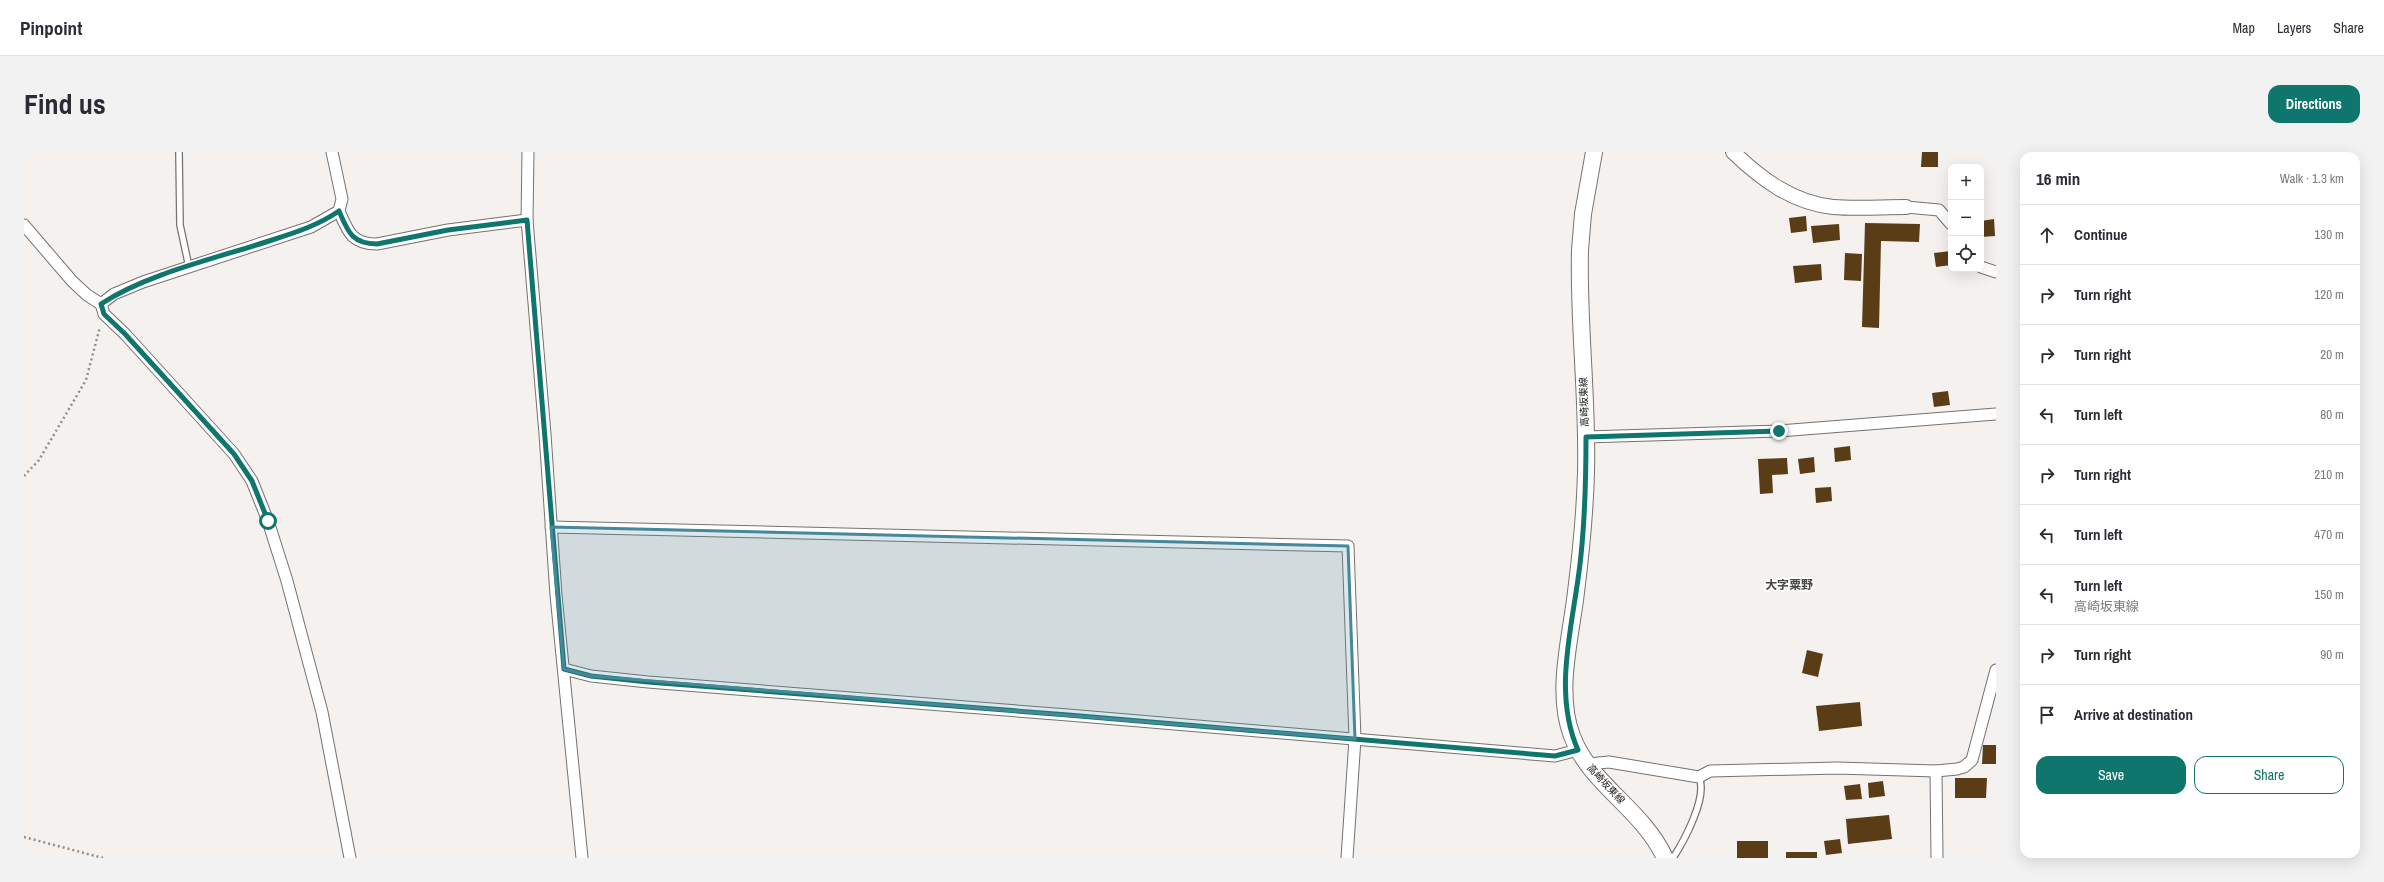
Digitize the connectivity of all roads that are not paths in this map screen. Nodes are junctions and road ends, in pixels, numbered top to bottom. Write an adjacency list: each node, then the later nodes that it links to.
1 (179, 152): 11 (lane)
2 (332, 152): 7 (street)
3 (528, 152): 8 (street)
4 (1594, 152): 16 (main road, 高崎坂東線)
5 (1733, 152): 6 (street)
6 (1906, 207): 9 (street)
7 (339, 211): 8 (street); 11 (street)
8 (527, 220): 17 (street)
9 (1948, 220)
10 (24, 225): 14 (street)
11 (189, 267): 14 (street)
12 (1984, 268): 13 (street)
13 (1996, 272)
14 (102, 309): 25 (street)
15 (1996, 414): 16 (street)
16 (1586, 437): 21 (main road, 高崎坂東線)
17 (551, 527): 18 (street); 20 (street)
18 (564, 669): 20 (street); 26 (street)
19 (1996, 670): 23 (street)
20 (1355, 739): 21 (street); 27 (street)
21 (1578, 750): 22 (main road, 高崎坂東線)
22 (1588, 764): 24 (street); 28 (main road, 高崎坂東線)
23 (1936, 771): 24 (street); 30 (street)
24 (1699, 778): 29 (lane)
25 (350, 858)
26 (582, 858)
27 (1347, 858)
28 (1664, 858)
29 (1673, 858)
30 (1937, 858)

